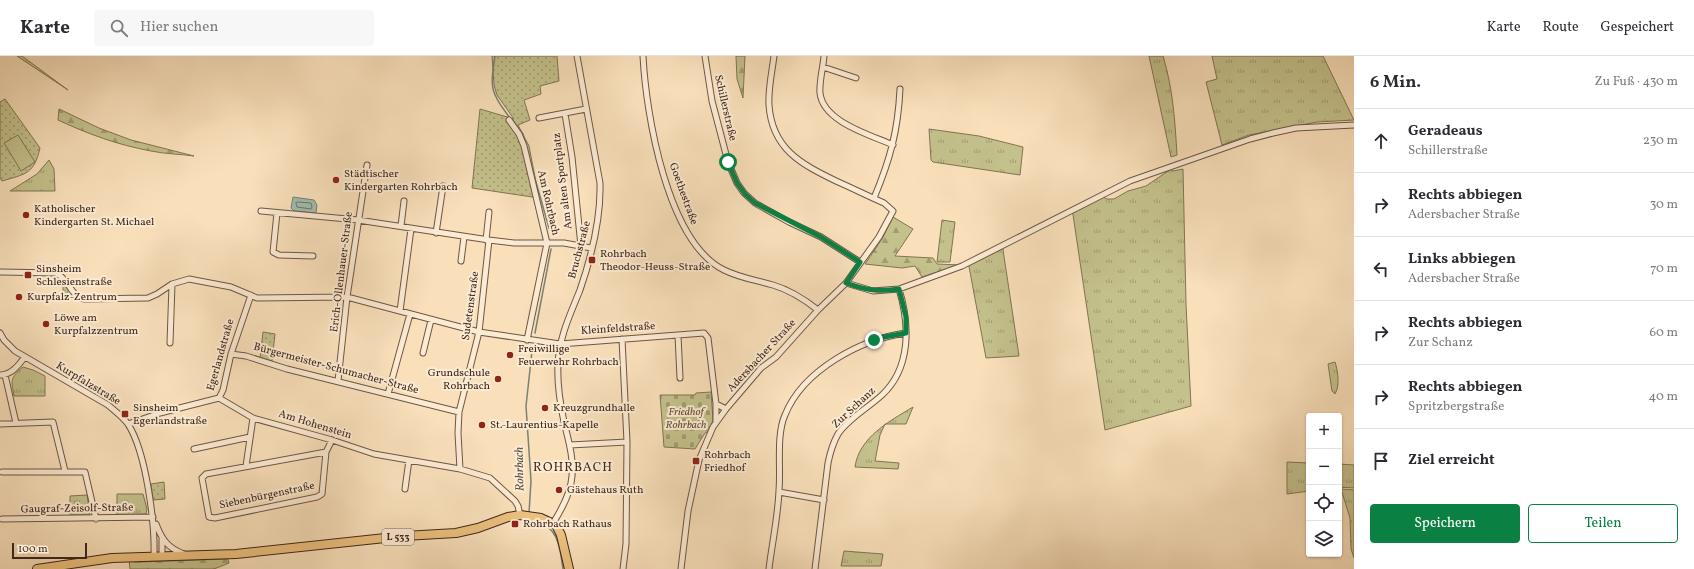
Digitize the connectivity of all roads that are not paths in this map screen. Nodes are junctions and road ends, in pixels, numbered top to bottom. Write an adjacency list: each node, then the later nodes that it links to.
1 (577, 56): 9 (street, Bruchstraße)
2 (644, 56): 40 (street, Goethestraße)
3 (705, 56): 33 (street, Schillerstraße)
4 (774, 56): 17 (street)
5 (824, 56): 6 (street)
6 (823, 67): 7 (street); 14 (street)
7 (856, 78)
8 (900, 89): 14 (street)
9 (586, 109): 10 (street); 30 (street, Bruchstraße)
10 (565, 114): 11 (street); 29 (street, Am alten Sportplatz)
11 (539, 118)
12 (509, 120): 28 (street, Am Rohrbach)
13 (1354, 124): 37 (street)
14 (893, 145): 17 (street)
15 (367, 165): 22 (street, Erich-Ollenhauer-Straße)
16 (443, 186): 25 (street)
17 (874, 198): 33 (street, Adersbacher Straße)
18 (404, 201): 23 (street)
19 (261, 211): 21 (street)
20 (489, 212): 27 (street, Sudetenstraße)
21 (277, 213): 22 (street); 31 (street)
22 (358, 220): 23 (street); 39 (street, Erich-Ollenhauer-Straße)
23 (401, 226): 24 (street)
24 (411, 229): 25 (street); 41 (street)
25 (436, 233): 26 (street)
26 (464, 237): 27 (street); 32 (street)
27 (488, 240): 28 (street); 44 (street, Sudetenstraße)
28 (547, 243): 29 (street); 48 (street, Am Rohrbach)
29 (582, 246): 30 (street)
30 (591, 248): 51 (street, Bruchstraße)
31 (313, 256)
32 (462, 261)
33 (860, 262): 35 (street, Adersbacher Straße)
34 (0, 272): 36 (street, Kleinfeldstraße)
35 (846, 283): 37 (street); 40 (street, Adersbacher Straße)
36 (172, 284): 38 (street, Kleinfeldstraße); 50 (street)
37 (899, 289): 46 (street, Zur Schanz)
38 (251, 295): 39 (street, Kleinfeldstraße); 53 (street, Egerlandstraße)
39 (347, 297): 41 (street, Kleinfeldstraße); 57 (street, Erich-Ollenhauer-Straße)
40 (818, 310): 61 (street, Adersbacher Straße)
41 (400, 311): 42 (street, Kleinfeldstraße)
42 (410, 314): 43 (street, Kleinfeldstraße); 58 (street)
43 (431, 320): 44 (street, Kleinfeldstraße); 52 (street)
44 (479, 332): 48 (street, Kleinfeldstraße); 62 (street, Sudetenstraße)
45 (0, 333): 54 (street, Kurpfalzstraße)
46 (906, 333): 80 (street); 81 (street, Zur Schanz)
47 (678, 335): 49 (street, Kleinfeldstraße); 56 (street); 60 (street, Kleinfeldstraße)
48 (527, 340): 51 (street, Kleinfeldstraße)
49 (622, 340): 51 (street, Kleinfeldstraße); 70 (street)
50 (170, 343)
51 (560, 344): 71 (street, Bruchstraße)
52 (423, 353)
53 (231, 354): 57 (street, Bürgermeister-Schumacher-Straße); 59 (street, Egerlandstraße)
54 (24, 358): 55 (street); 67 (street, Kurpfalzstraße)
55 (3, 375): 65 (street)
56 (680, 378)
57 (338, 381): 58 (street, Bürgermeister-Schumacher-Straße)
58 (388, 394): 62 (street, Bürgermeister-Schumacher-Straße)
59 (219, 398): 63 (street, Am Hohenstein); 67 (street, Egerlandstraße)
60 (716, 404): 61 (street); 64 (street, Kleinfeldstraße)
61 (726, 409): 64 (street, Adersbacher Straße)
62 (459, 412): 76 (street, Sudetenstraße)
63 (253, 418): 68 (street); 69 (street, Am Hohenstein)
64 (716, 422): 93 (street, Adersbacher Straße)
65 (16, 423): 66 (street); 77 (street)
66 (0, 424)
67 (128, 424): 83 (street, Kurpfalzstraße)
68 (250, 437): 72 (street); 75 (street)
69 (332, 440): 73 (street, Siebenbürgenstraße); 74 (street, Am Hohenstein)
70 (627, 442): 71 (street); 92 (street)
71 (570, 445): 86 (street, Bruchstraße)
72 (194, 449)
73 (326, 452): 75 (street); 75 (street, Siebenbürgenstraße)
74 (408, 460): 76 (street, Am Hohenstein); 79 (street)
75 (246, 466)
76 (460, 469): 82 (street, Am Hohenstein)
77 (66, 471): 78 (street); 85 (street)
78 (2, 472)
79 (405, 489)
80 (779, 492): 81 (street); 94 (street)
81 (824, 500): 95 (street, Zur Schanz)
82 (526, 516): 86 (main road); 89 (main road, L 533)
83 (153, 517): 85 (street, Gaugraf-Zeisolf-Straße); 87 (street, Kurpfalzstraße); 88 (street, Kurpfalzstraße)
84 (2, 519): 85 (street, Gaugraf-Zeisolf-Straße)
85 (96, 519)
86 (553, 523): 91 (main road)
87 (162, 539): 88 (street, Kurpfalzstraße); 89 (street)
88 (158, 556): 89 (main road, L 533); 90 (main road, L 533)
89 (187, 556)
90 (37, 569)
91 (569, 569)
92 (623, 569)
93 (681, 569)
94 (769, 569)
95 (815, 569)

